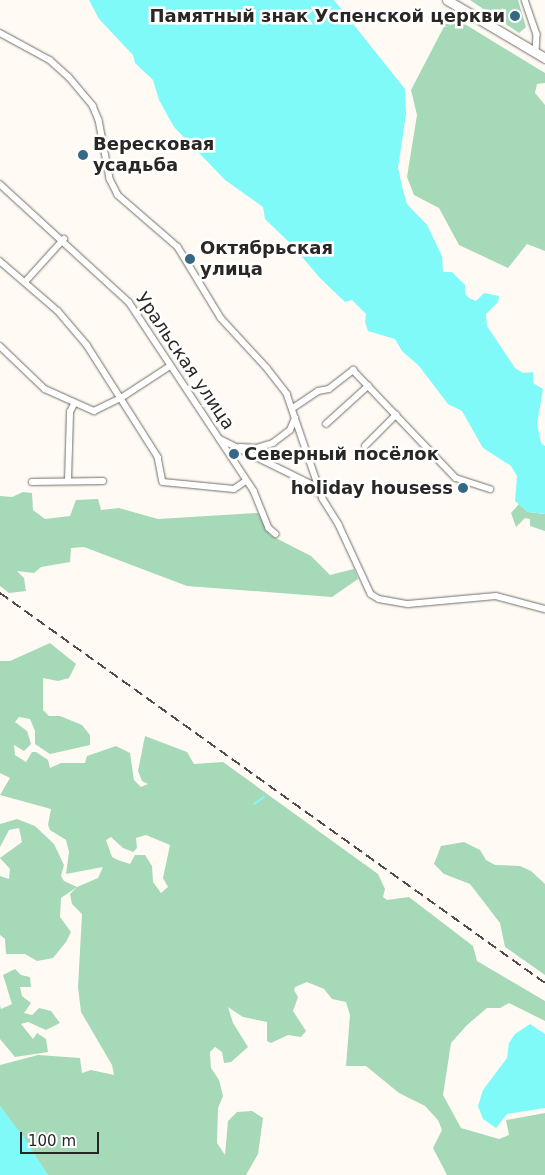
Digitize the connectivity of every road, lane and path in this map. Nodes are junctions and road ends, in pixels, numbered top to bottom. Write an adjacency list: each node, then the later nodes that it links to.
1 (447, 0): 4 (main road)
2 (460, 0): 4 (main road)
3 (525, 0): 6 (street)
4 (486, 22): 6 (main road)
5 (0, 33): 17 (street)
6 (536, 52): 7 (main road)
7 (545, 58)
8 (0, 184): 9 (street, Уральская улица)
9 (64, 239): 11 (street); 13 (street, Уральская улица)
10 (0, 261): 11 (street)
11 (25, 282): 15 (street)
12 (0, 346): 16 (street)
13 (170, 366): 15 (street); 21 (street, Уральская улица)
14 (368, 386): 17 (street); 18 (street); 20 (street)
15 (122, 398): 16 (street); 26 (street)
16 (74, 404): 24 (street)
17 (293, 408): 19 (street)
18 (396, 415): 23 (street); 28 (street)
19 (295, 416): 22 (street); 29 (street)
20 (326, 424)
21 (217, 436): 22 (street); 26 (street, Уральская улица)
22 (234, 446): 29 (street)
23 (365, 446)
24 (68, 481): 25 (street); 27 (street)
25 (103, 481)
26 (246, 481): 30 (street, Уральская улица)
27 (32, 482)
28 (490, 489)
29 (323, 499): 31 (street)
30 (276, 534)
31 (545, 609)

